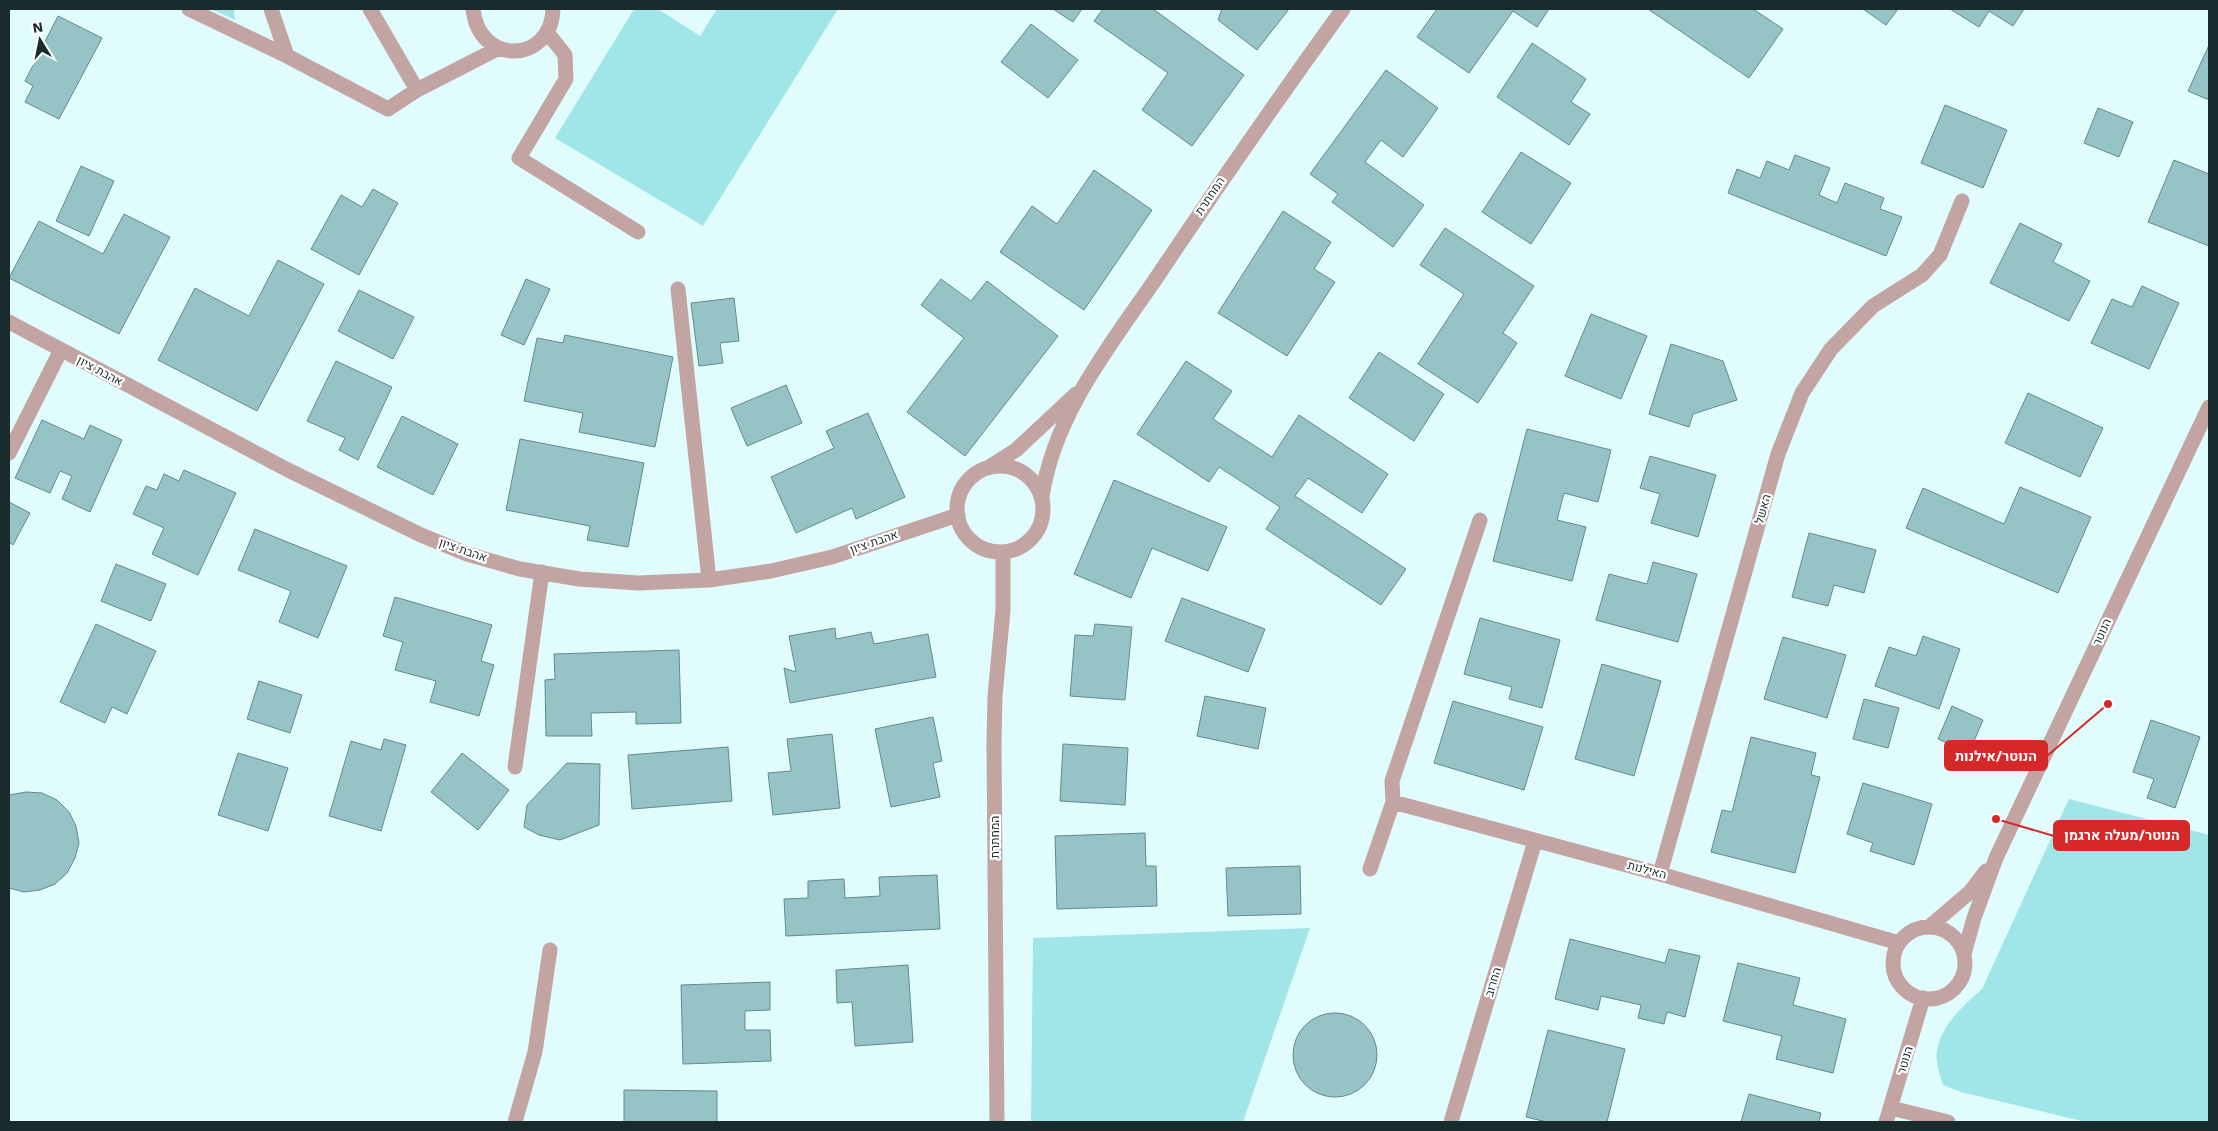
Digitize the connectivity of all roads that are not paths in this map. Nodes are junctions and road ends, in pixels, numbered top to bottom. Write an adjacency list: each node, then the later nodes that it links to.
1 (189, 9): 10 (street)
2 (270, 9): 10 (street)
3 (370, 9): 11 (street)
4 (464, 9): 7 (street)
5 (553, 9): 8 (street)
6 (1343, 9): 17 (street, המחתרת)
7 (474, 15): 9 (street)
8 (547, 32): 9 (street); 13 (street)
9 (499, 48): 11 (street)
10 (287, 56): 11 (street)
11 (417, 90)
12 (1962, 202): 32 (street, האשל)
13 (638, 232)
14 (678, 288): 26 (street)
15 (9, 322): 16 (street, אהבת ציון)
16 (61, 350): 19 (street); 25 (street, אהבת ציון)
17 (1083, 387): 20 (street, המחתרת); 21 (street, המחתרת)
18 (2209, 407): 30 (street, הנוטר)
19 (9, 453)
20 (988, 468): 21 (street); 22 (street)
21 (1042, 497): 24 (street)
22 (958, 515): 24 (street); 26 (street, אהבת ציון)
23 (1480, 520): 28 (street)
24 (1003, 552): 40 (street, המחתרת)
25 (542, 572): 26 (street, אהבת ציון); 27 (street)
26 (709, 580)
27 (515, 767)
28 (1393, 802): 29 (street, האילנות); 31 (street)
29 (1535, 841): 32 (street, האילנות); 41 (street, החרוב)
30 (1996, 858): 33 (street, הנוטר); 36 (street, הנוטר)
31 (1370, 869)
32 (1660, 874): 34 (street, האילנות)
33 (1929, 927): 34 (street); 36 (street)
34 (1899, 943): 37 (street)
35 (550, 950): 39 (street)
36 (1964, 954): 37 (street)
37 (1923, 998): 38 (street, הנוטר)
38 (1889, 1115): 42 (street)
39 (514, 1122)
40 (997, 1122)
41 (1451, 1122)
42 (1948, 1122)

